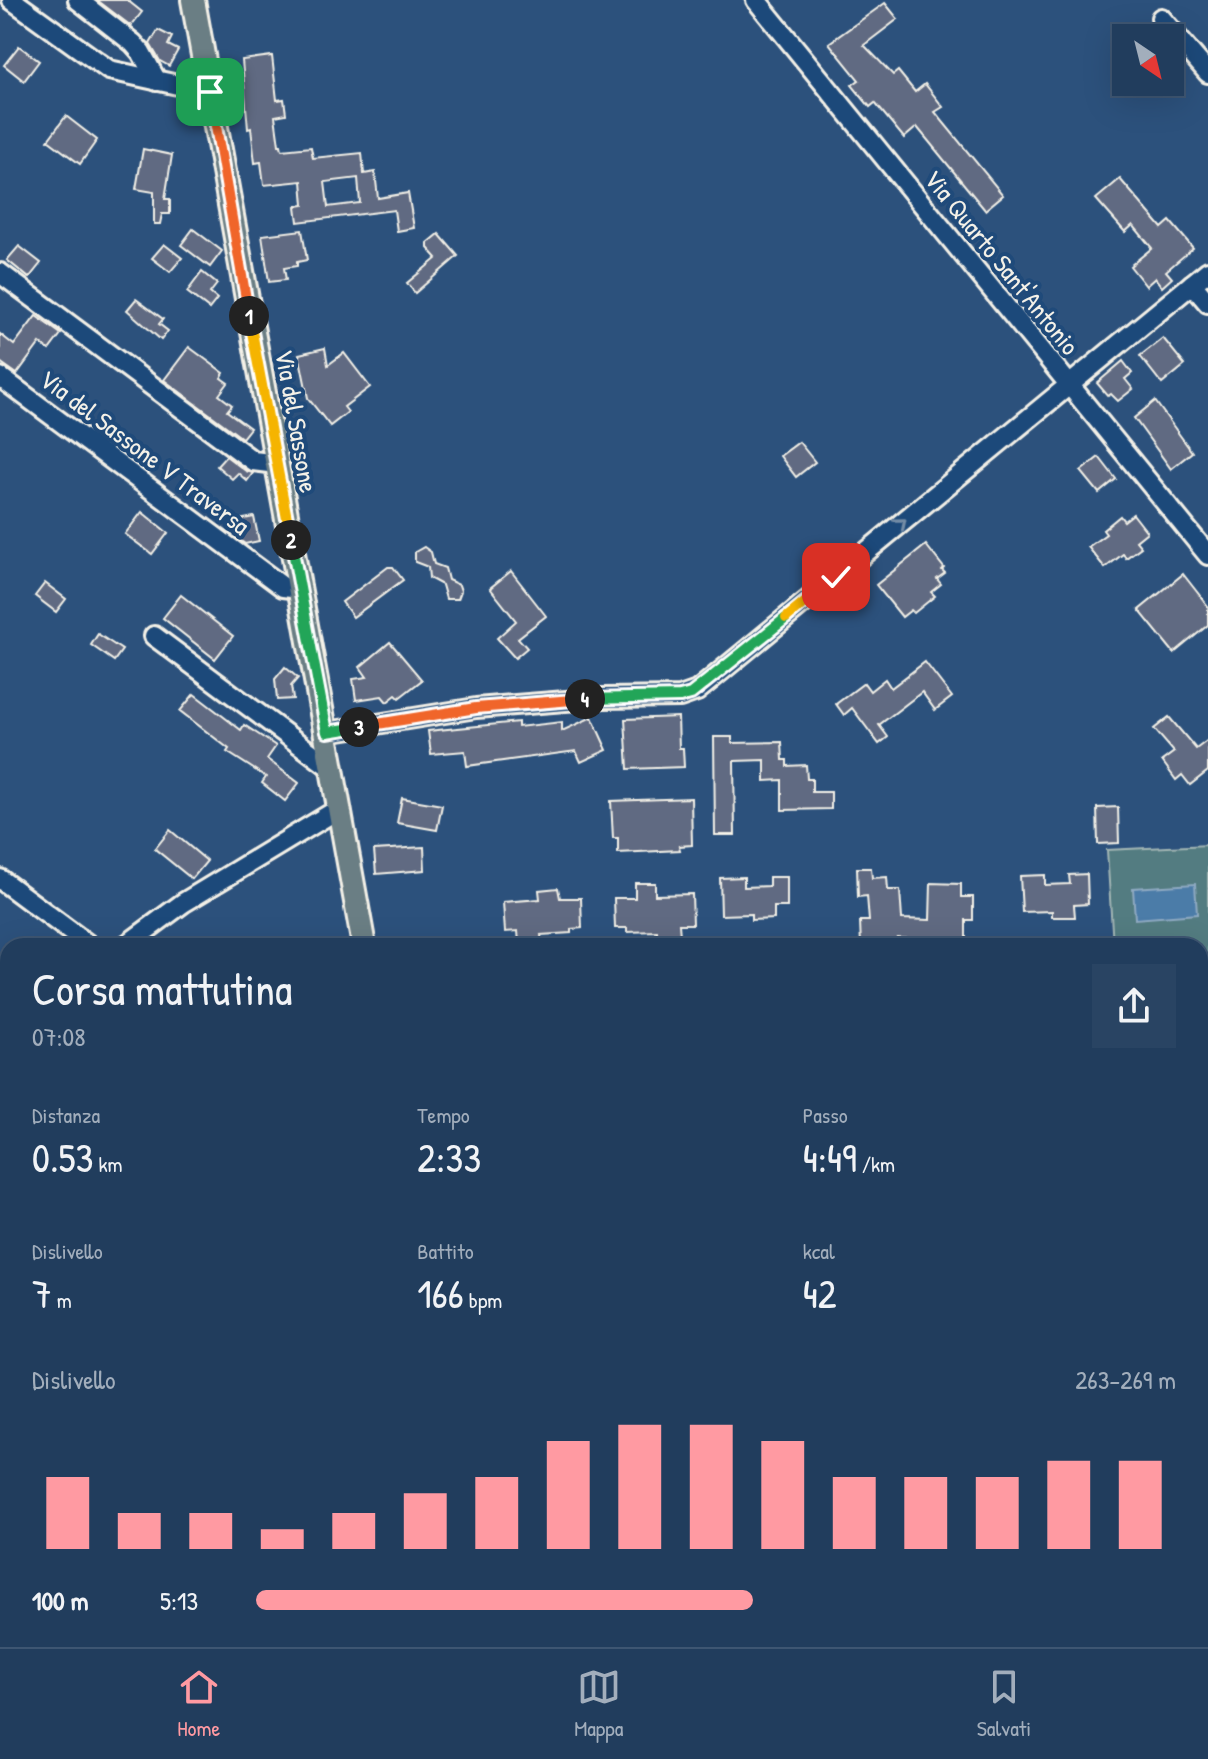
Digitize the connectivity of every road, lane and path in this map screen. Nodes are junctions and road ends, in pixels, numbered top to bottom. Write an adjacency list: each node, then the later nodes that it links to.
1 (12, 0): 7 (street)
2 (78, 0): 7 (street)
3 (193, 0): 8 (main road, Via del Sassone)
4 (756, 0): 14 (street, Via Quarto Sant'Antonio)
5 (1161, 18): 6 (street)
6 (1208, 73)
7 (157, 81): 8 (street)
8 (210, 92): 15 (main road, Via del Sassone)
9 (1208, 271): 11 (street)
10 (0, 273): 15 (street)
11 (1192, 284): 12 (street); 14 (street)
12 (1208, 303)
13 (0, 377): 17 (street, Via del Sassone V Traversa)
14 (1068, 385): 16 (street, Via Quarto Sant'Antonio); 19 (street, one-way to 14)
15 (277, 464): 17 (main road, Via del Sassone)
16 (1208, 555)
17 (300, 589): 19 (main road, Via del Sassone)
18 (154, 636): 20 (street)
19 (327, 732): 20 (main road, Via del Sassone)
20 (334, 770): 21 (main road, Via del Sassone)
21 (340, 808): 24 (street); 25 (main road, Via del Sassone)
22 (0, 879): 23 (street)
23 (79, 938)
24 (136, 938)
25 (363, 938)

